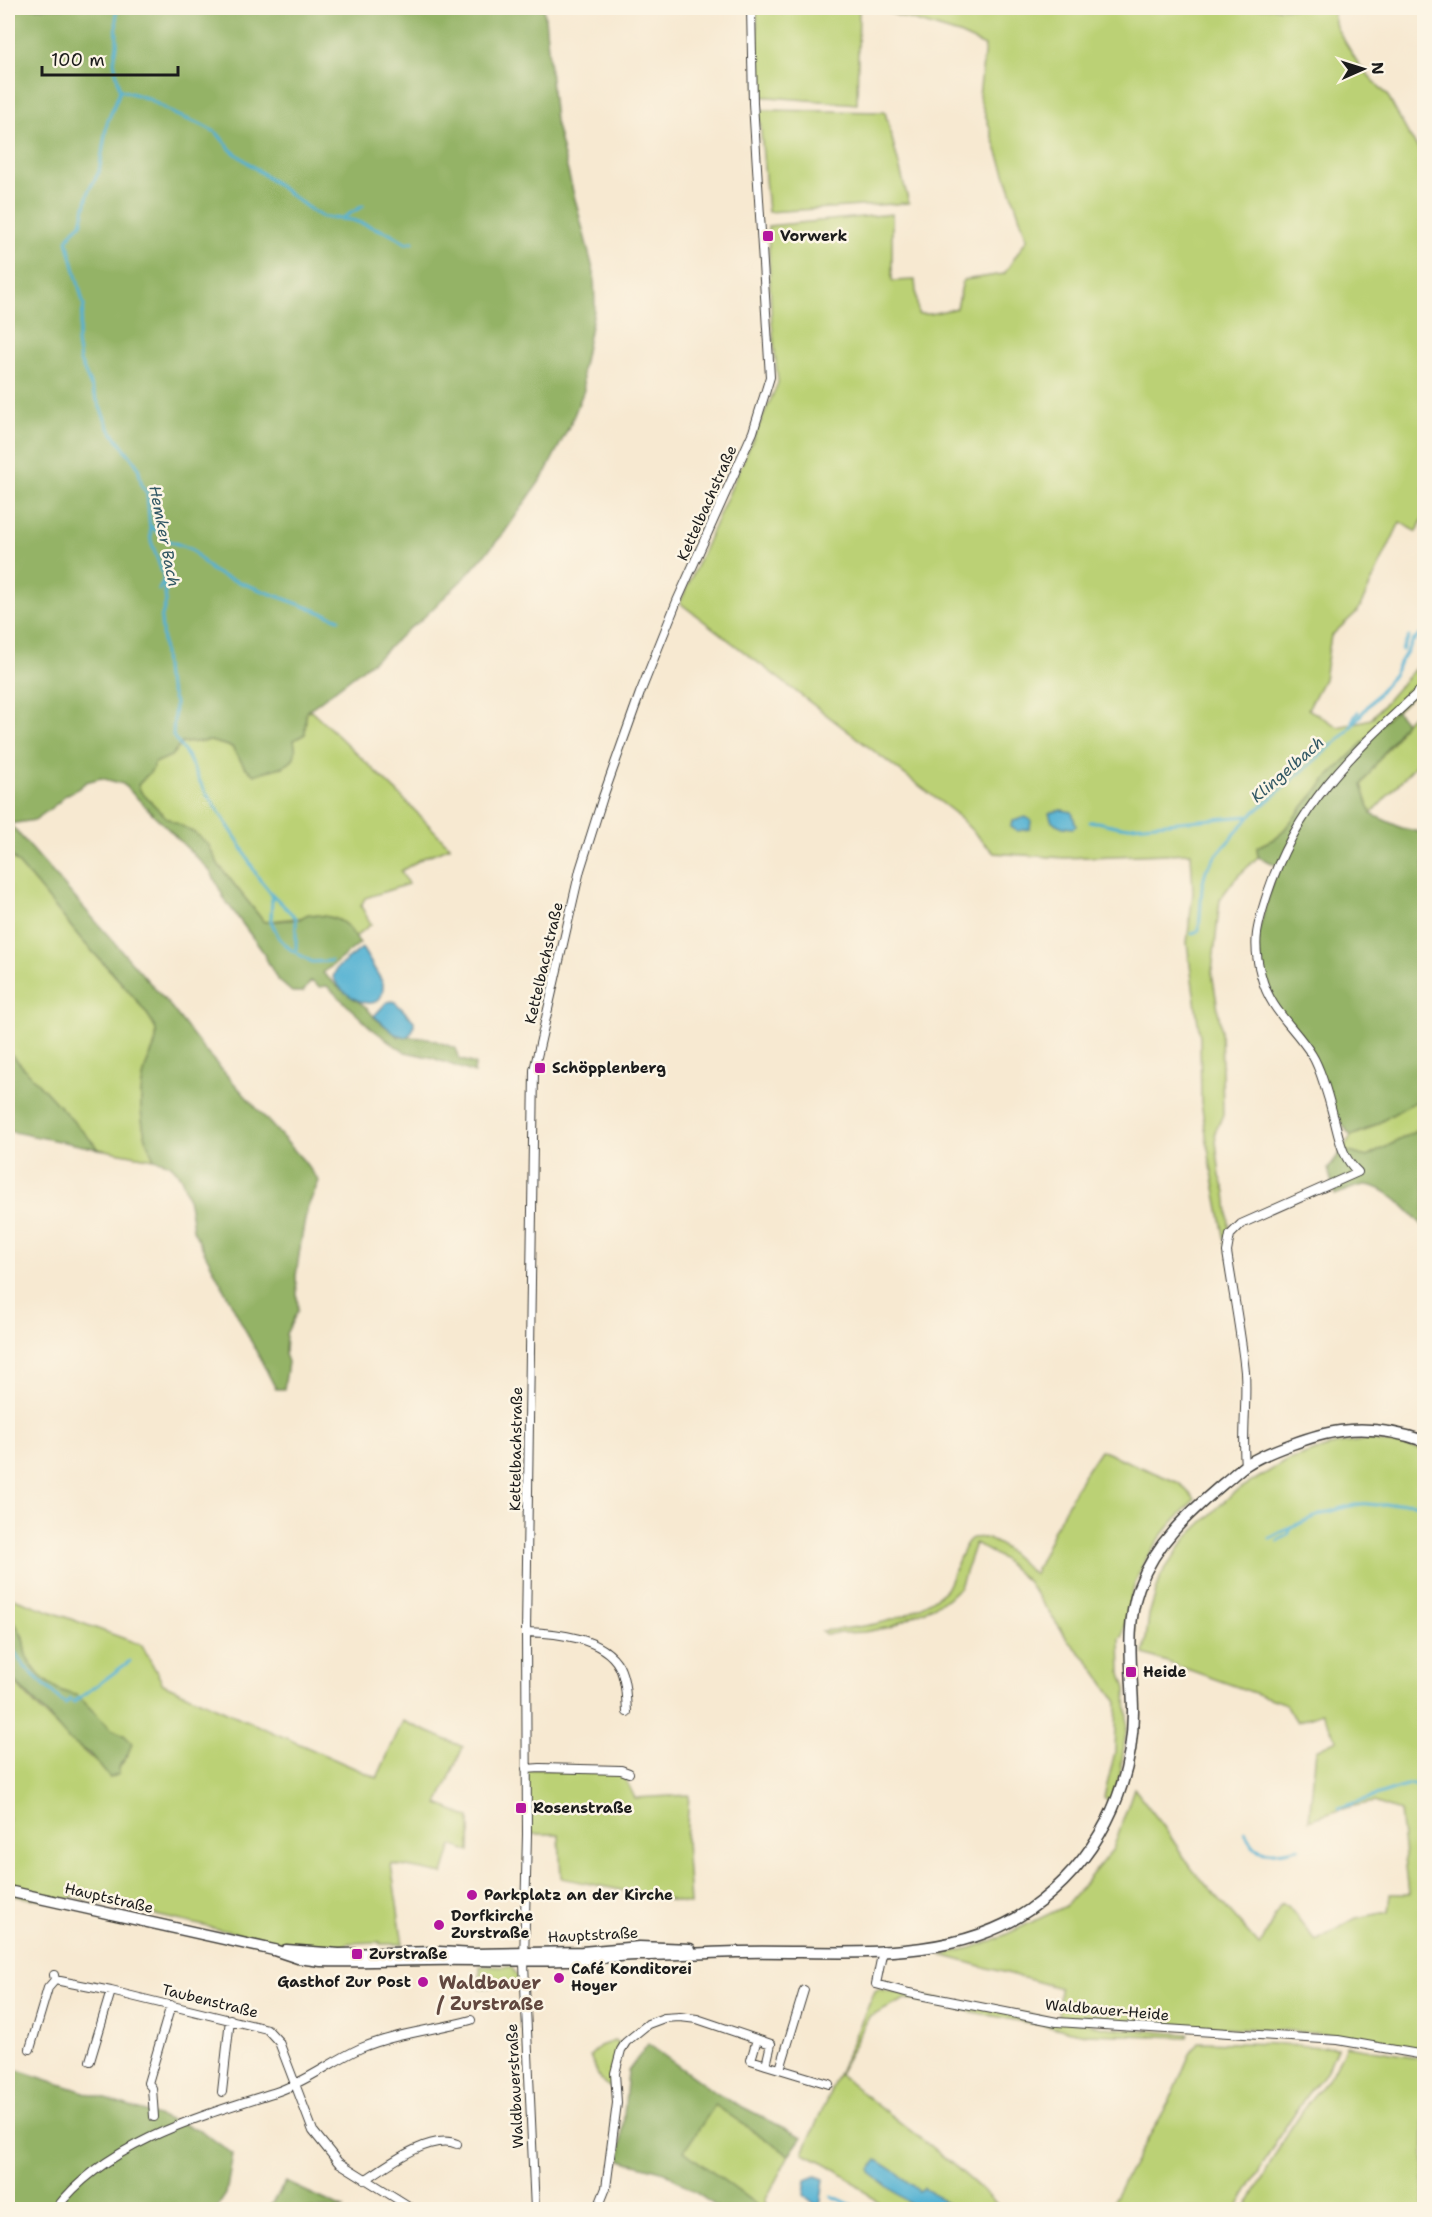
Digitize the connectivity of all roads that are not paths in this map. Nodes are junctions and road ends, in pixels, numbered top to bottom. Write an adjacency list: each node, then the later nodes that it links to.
1 (751, 8): 7 (street, Kettelbachstraße)
2 (1421, 8): 3 (street)
3 (1425, 11)
4 (1425, 687): 6 (street)
5 (1425, 1441): 6 (main road)
6 (1245, 1465): 12 (main road)
7 (526, 1632): 8 (street); 9 (street, Kettelbachstraße)
8 (627, 1712)
9 (526, 1769): 10 (street); 14 (street, Kettelbachstraße)
10 (629, 1773)
11 (8, 1891): 14 (main road, Hauptstraße)
12 (883, 1950): 13 (main road); 22 (street, Waldbauer-Heide)
13 (734, 1952): 14 (main road, Hauptstraße); 14 (main road, Hauptstraße)
14 (524, 1957): 34 (street, Waldbauerstraße)
15 (804, 1990): 25 (street)
16 (111, 1991): 17 (street, Taubenstraße); 21 (street, Taubenstraße); 23 (street)
17 (171, 2005): 18 (street, Taubenstraße); 29 (street)
18 (230, 2019): 26 (street, Taubenstraße); 28 (street)
19 (471, 2020): 26 (street)
20 (757, 2039): 24 (street); 24 (street); 35 (street)
21 (30, 2049)
22 (1425, 2055)
23 (90, 2061)
24 (766, 2065): 25 (street)
25 (780, 2069): 27 (street)
26 (295, 2083): 31 (street, Taubenstraße); 32 (street)
27 (829, 2084)
28 (222, 2092)
29 (154, 2117)
30 (457, 2144): 31 (street)
31 (365, 2180): 33 (street, Taubenstraße)
32 (55, 2210)
33 (414, 2210)
34 (535, 2210)
35 (595, 2210)

